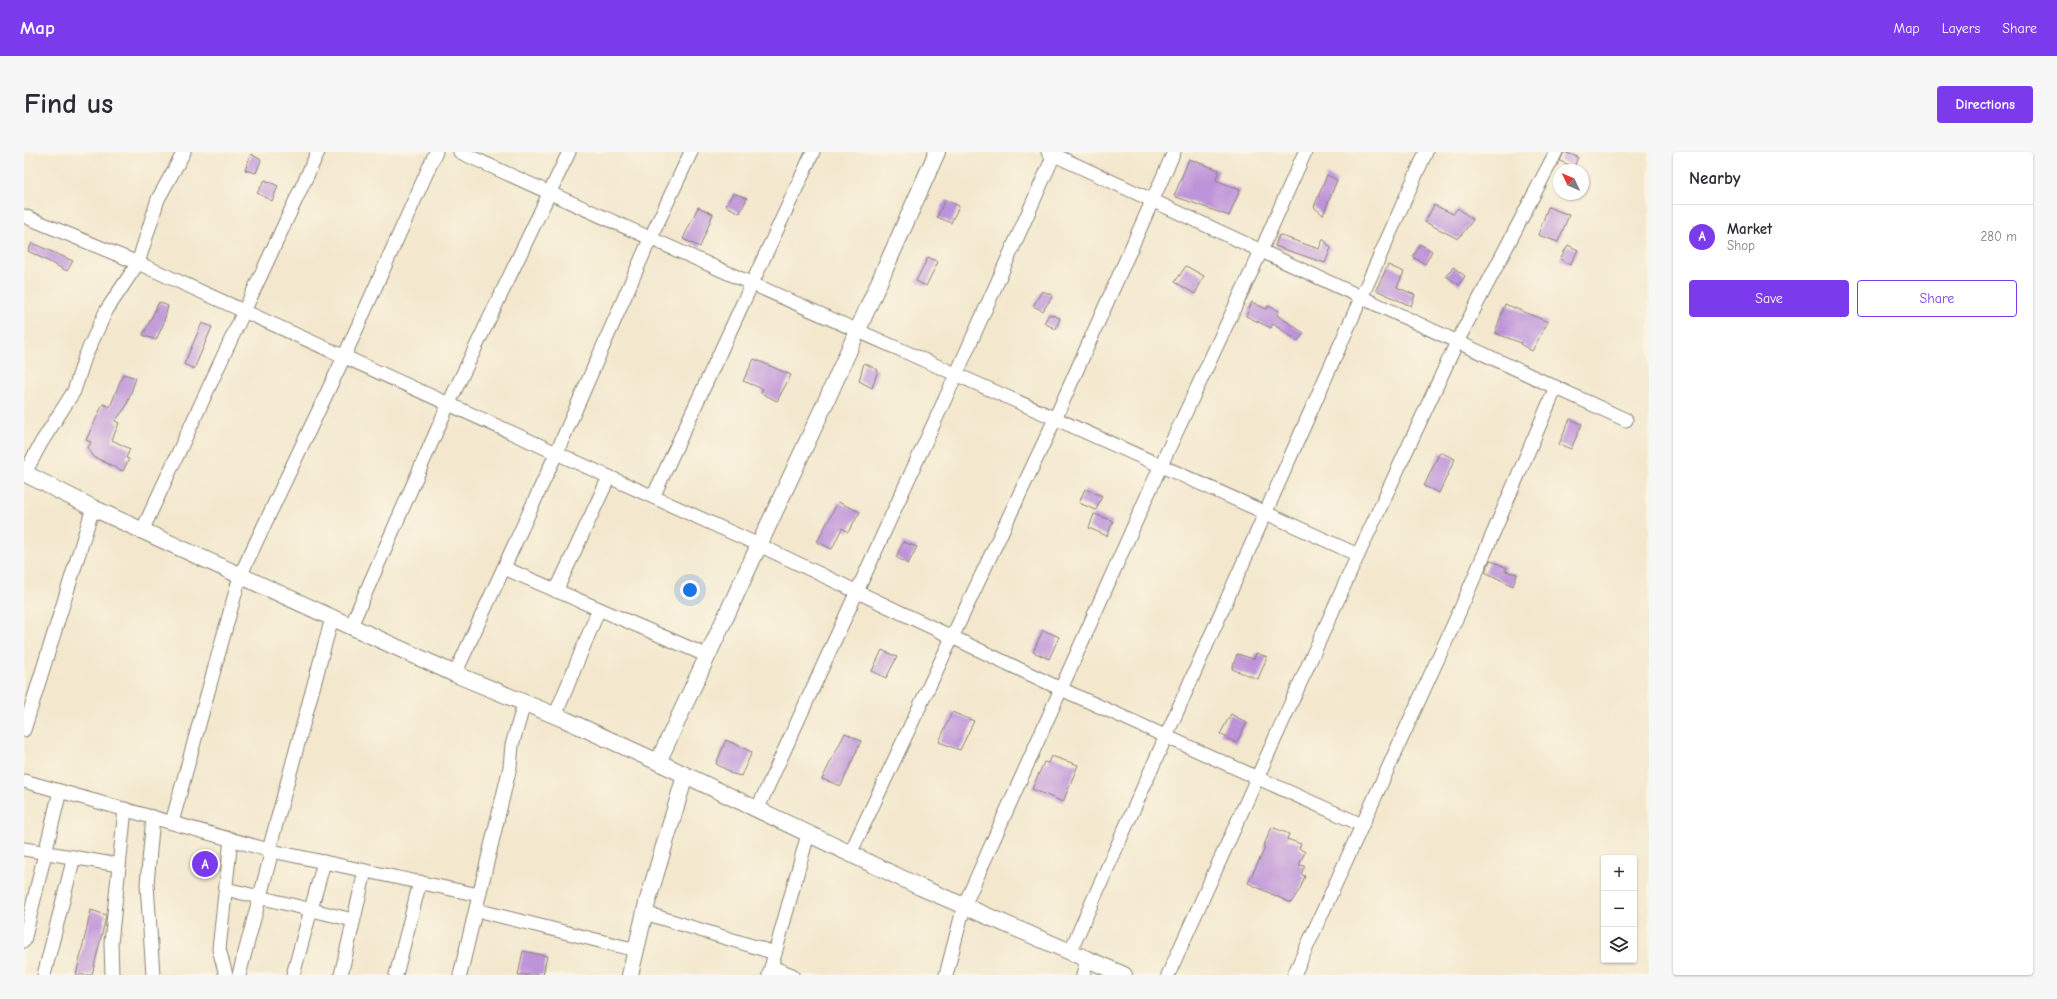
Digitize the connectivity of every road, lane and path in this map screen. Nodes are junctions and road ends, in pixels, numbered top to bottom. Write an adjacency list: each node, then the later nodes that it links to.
1 (184, 152): 19 (street)
2 (318, 152): 22 (street)
3 (436, 152): 25 (street)
4 (460, 152): 14 (street)
5 (569, 152): 14 (street)
6 (691, 152): 17 (street)
7 (813, 152): 20 (street)
8 (937, 152): 23 (street)
9 (1174, 152): 15 (street)
10 (1305, 152): 18 (street)
11 (1426, 152): 21 (street)
12 (1556, 152): 24 (street)
13 (1051, 153): 15 (street); 26 (street)
14 (550, 193): 17 (street); 28 (street)
15 (1153, 200): 18 (street); 29 (street)
16 (24, 216): 19 (street)
17 (650, 239): 20 (street); 31 (street)
18 (1261, 251): 21 (street); 32 (street)
19 (138, 263): 22 (street); 33 (street)
20 (753, 285): 23 (street); 35 (street)
21 (1360, 297): 24 (street); 37 (street)
22 (244, 312): 25 (street); 38 (street)
23 (857, 331): 26 (street); 39 (street)
24 (1457, 342): 27 (street); 40 (street)
25 (344, 357): 28 (street); 42 (street)
26 (956, 375): 29 (street); 44 (street)
27 (1556, 387): 30 (street); 65 (street)
28 (448, 405): 31 (street); 47 (street)
29 (1055, 419): 32 (street); 48 (street)
30 (1626, 420)
31 (556, 454): 34 (street); 41 (street)
32 (1161, 465): 37 (street); 51 (street)
33 (24, 473): 36 (street)
34 (609, 477): 35 (street); 43 (street)
35 (653, 497): 39 (street)
36 (93, 508): 38 (street); 54 (street)
37 (1265, 512): 40 (street); 55 (street)
38 (142, 530): 42 (street)
39 (759, 545): 44 (street); 49 (street)
40 (1358, 555): 58 (street)
41 (504, 568): 43 (street); 50 (street)
42 (240, 576): 46 (street); 64 (street)
43 (556, 591): 45 (street)
44 (857, 591): 48 (street); 62 (street)
45 (599, 609): 49 (street); 53 (street)
46 (332, 618): 47 (street); 69 (street)
47 (351, 626): 50 (street)
48 (952, 637): 51 (street); 71 (street)
49 (708, 656): 56 (street)
50 (455, 674): 52 (street)
51 (1061, 688): 55 (street); 80 (street)
52 (524, 704): 53 (street); 78 (street)
53 (555, 716): 56 (street)
54 (24, 730)
55 (1166, 735): 58 (street); 87 (street)
56 (658, 762): 57 (street)
57 (684, 776): 62 (street); 83 (street)
58 (1257, 778): 65 (street); 105 (street)
59 (24, 781): 60 (street)
60 (60, 791): 61 (street); 70 (street)
61 (125, 808): 63 (street); 74 (street)
62 (757, 810): 66 (street)
63 (153, 816): 64 (street); 93 (street)
64 (172, 822): 67 (street)
65 (1362, 825): 106 (street)
66 (808, 834): 71 (street); 88 (street)
67 (231, 839): 69 (street); 77 (street)
68 (24, 849): 70 (street)
69 (271, 851): 73 (street); 79 (street)
70 (45, 853): 72 (street); 85 (street)
71 (850, 854): 80 (street)
72 (74, 857): 74 (street); 91 (street)
73 (324, 862): 75 (street); 82 (street)
74 (119, 865): 92 (street)
75 (365, 871): 76 (street); 84 (street)
76 (420, 882): 78 (street); 98 (street)
77 (226, 889): 79 (street); 94 (street)
78 (479, 895): 81 (street)
79 (260, 898): 82 (street); 95 (street)
80 (964, 906): 87 (street); 102 (street)
81 (476, 910): 86 (street); 99 (street)
82 (310, 911): 84 (street); 96 (street)
83 (645, 913): 86 (street); 88 (street)
84 (353, 920): 97 (street)
85 (24, 941)
86 (636, 950): 100 (street)
87 (1070, 952): 89 (street)
88 (775, 953): 90 (street)
89 (1087, 959): 103 (street); 104 (street)
90 (770, 971): 101 (street)
91 (44, 975)
92 (112, 975)
93 (153, 975)
94 (226, 975)
95 (239, 975)
96 (293, 975)
97 (341, 975)
98 (396, 975)
99 (460, 975)
100 (630, 975)
101 (792, 975)
102 (946, 975)
103 (1083, 975)
104 (1124, 975)
105 (1168, 975)
106 (1294, 975)

